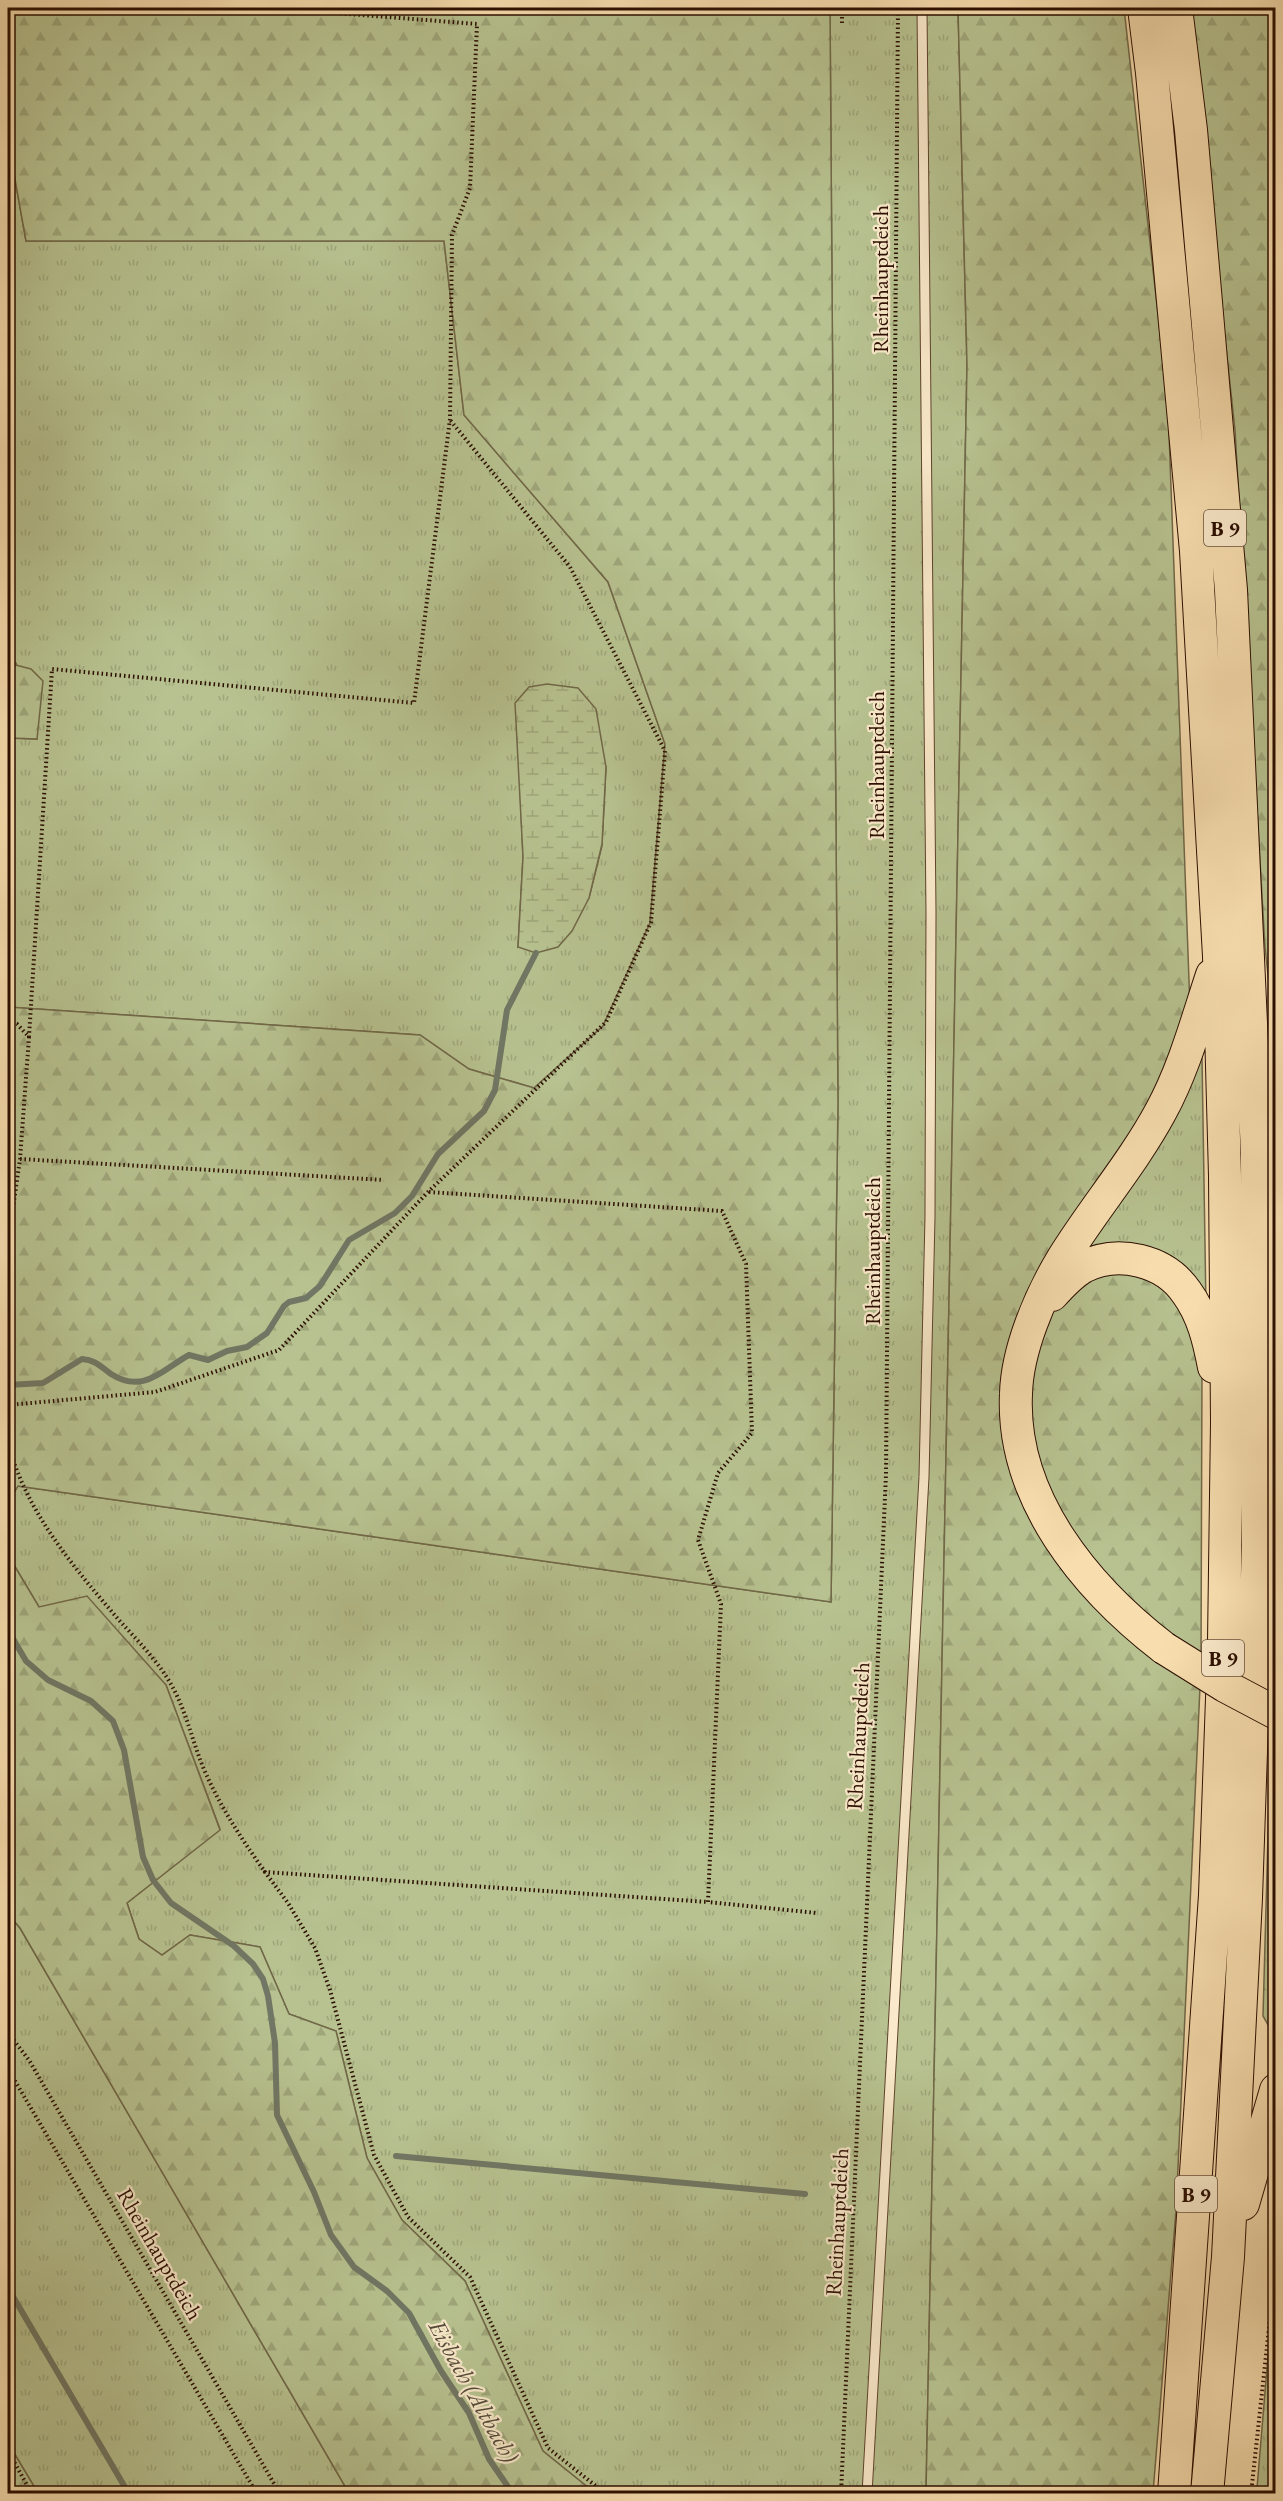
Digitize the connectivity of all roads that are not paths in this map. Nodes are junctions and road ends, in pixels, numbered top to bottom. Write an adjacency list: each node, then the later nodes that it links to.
1 (922, 8): 12 (lane)
2 (1144, 8): 4 (highway, B 9)
3 (1176, 8): 6 (highway, B 9)
4 (1219, 956): 5 (highway); 7 (highway, B 9)
5 (1040, 1306): 7 (highway); 9 (highway, bridge)
6 (1258, 1345): 8 (highway); 11 (highway, B 9)
7 (1227, 1422): 13 (highway, B 9)
8 (1275, 1422)
9 (1275, 1713)
10 (1275, 2090): 11 (highway)
11 (1228, 2257): 14 (highway, B 9)
12 (867, 2493)
13 (1174, 2493)
14 (1207, 2493)

